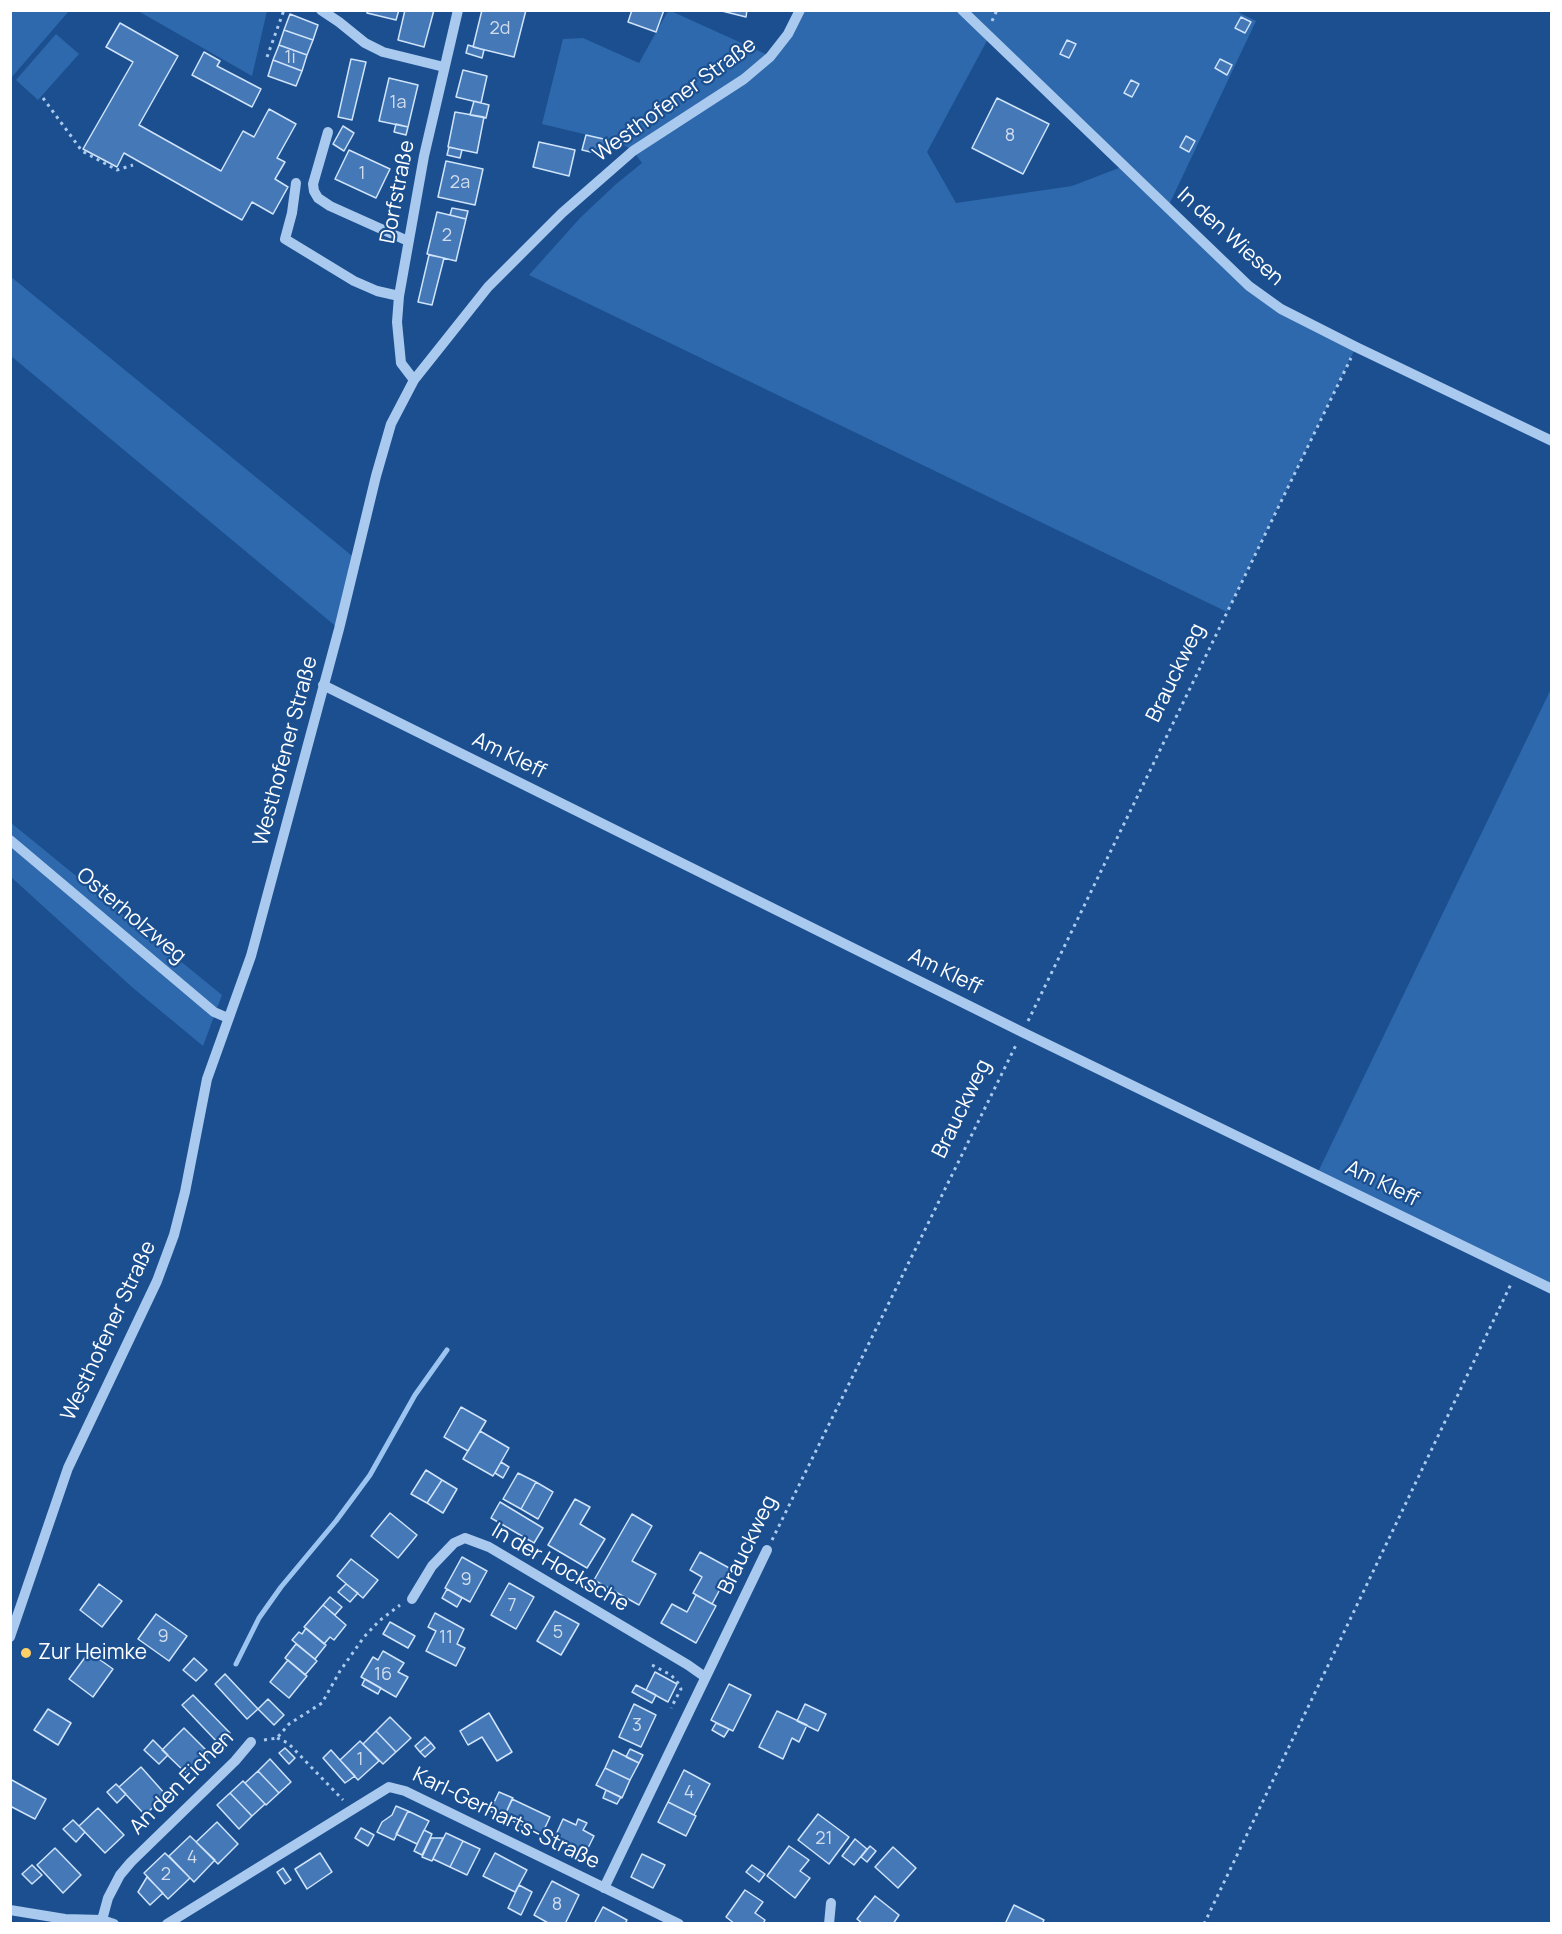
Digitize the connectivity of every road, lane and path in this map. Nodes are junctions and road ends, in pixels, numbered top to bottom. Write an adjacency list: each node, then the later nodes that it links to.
1 (284, 10): 6 (path)
2 (321, 10): 7 (street)
3 (458, 10): 7 (street, Dorfstraße)
4 (800, 10): 15 (street, Westhofener Straße)
5 (962, 10): 14 (street, In den Wiesen)
6 (267, 57)
7 (444, 67): 12 (street, Dorfstraße)
8 (43, 98): 10 (path)
9 (328, 132): 12 (street)
10 (133, 165)
11 (296, 183): 13 (street)
12 (408, 241): 13 (street, Dorfstraße)
13 (399, 296): 15 (street, Dorfstraße)
14 (1356, 347): 16 (street, In den Wiesen); 20 (path, Brauckweg)
15 (414, 380): 17 (street, Westhofener Straße)
16 (1551, 441)
17 (323, 685): 19 (street, Westhofener Straße); 20 (street, Am Kleff)
18 (10, 840): 19 (street, Osterholzweg)
19 (228, 1018): 25 (street, Westhofener Straße)
20 (1022, 1032): 21 (street, Am Kleff); 23 (path, Brauckweg)
21 (1517, 1272): 22 (street, Am Kleff); 40 (path)
22 (1551, 1289)
23 (767, 1550): 27 (street, Brauckweg)
24 (412, 1599): 27 (street, In der Hocksche); 29 (path)
25 (10, 1637)
26 (652, 1665): 28 (path)
27 (705, 1677): 32 (street, Brauckweg)
28 (672, 1707)
29 (277, 1738): 30 (path, An den Eichen); 31 (path)
30 (251, 1742): 35 (street, An den Eichen)
31 (353, 1809): 32 (street, Karl-Gerharts-Straße); 37 (street, Karl-Gerharts-Straße)
32 (604, 1888): 38 (street, Karl-Gerharts-Straße)
33 (831, 1903): 39 (street)
34 (10, 1910): 35 (street)
35 (102, 1920): 36 (street)
36 (114, 1923)
37 (167, 1923)
38 (679, 1923)
39 (829, 1923)
40 (1204, 1923)

